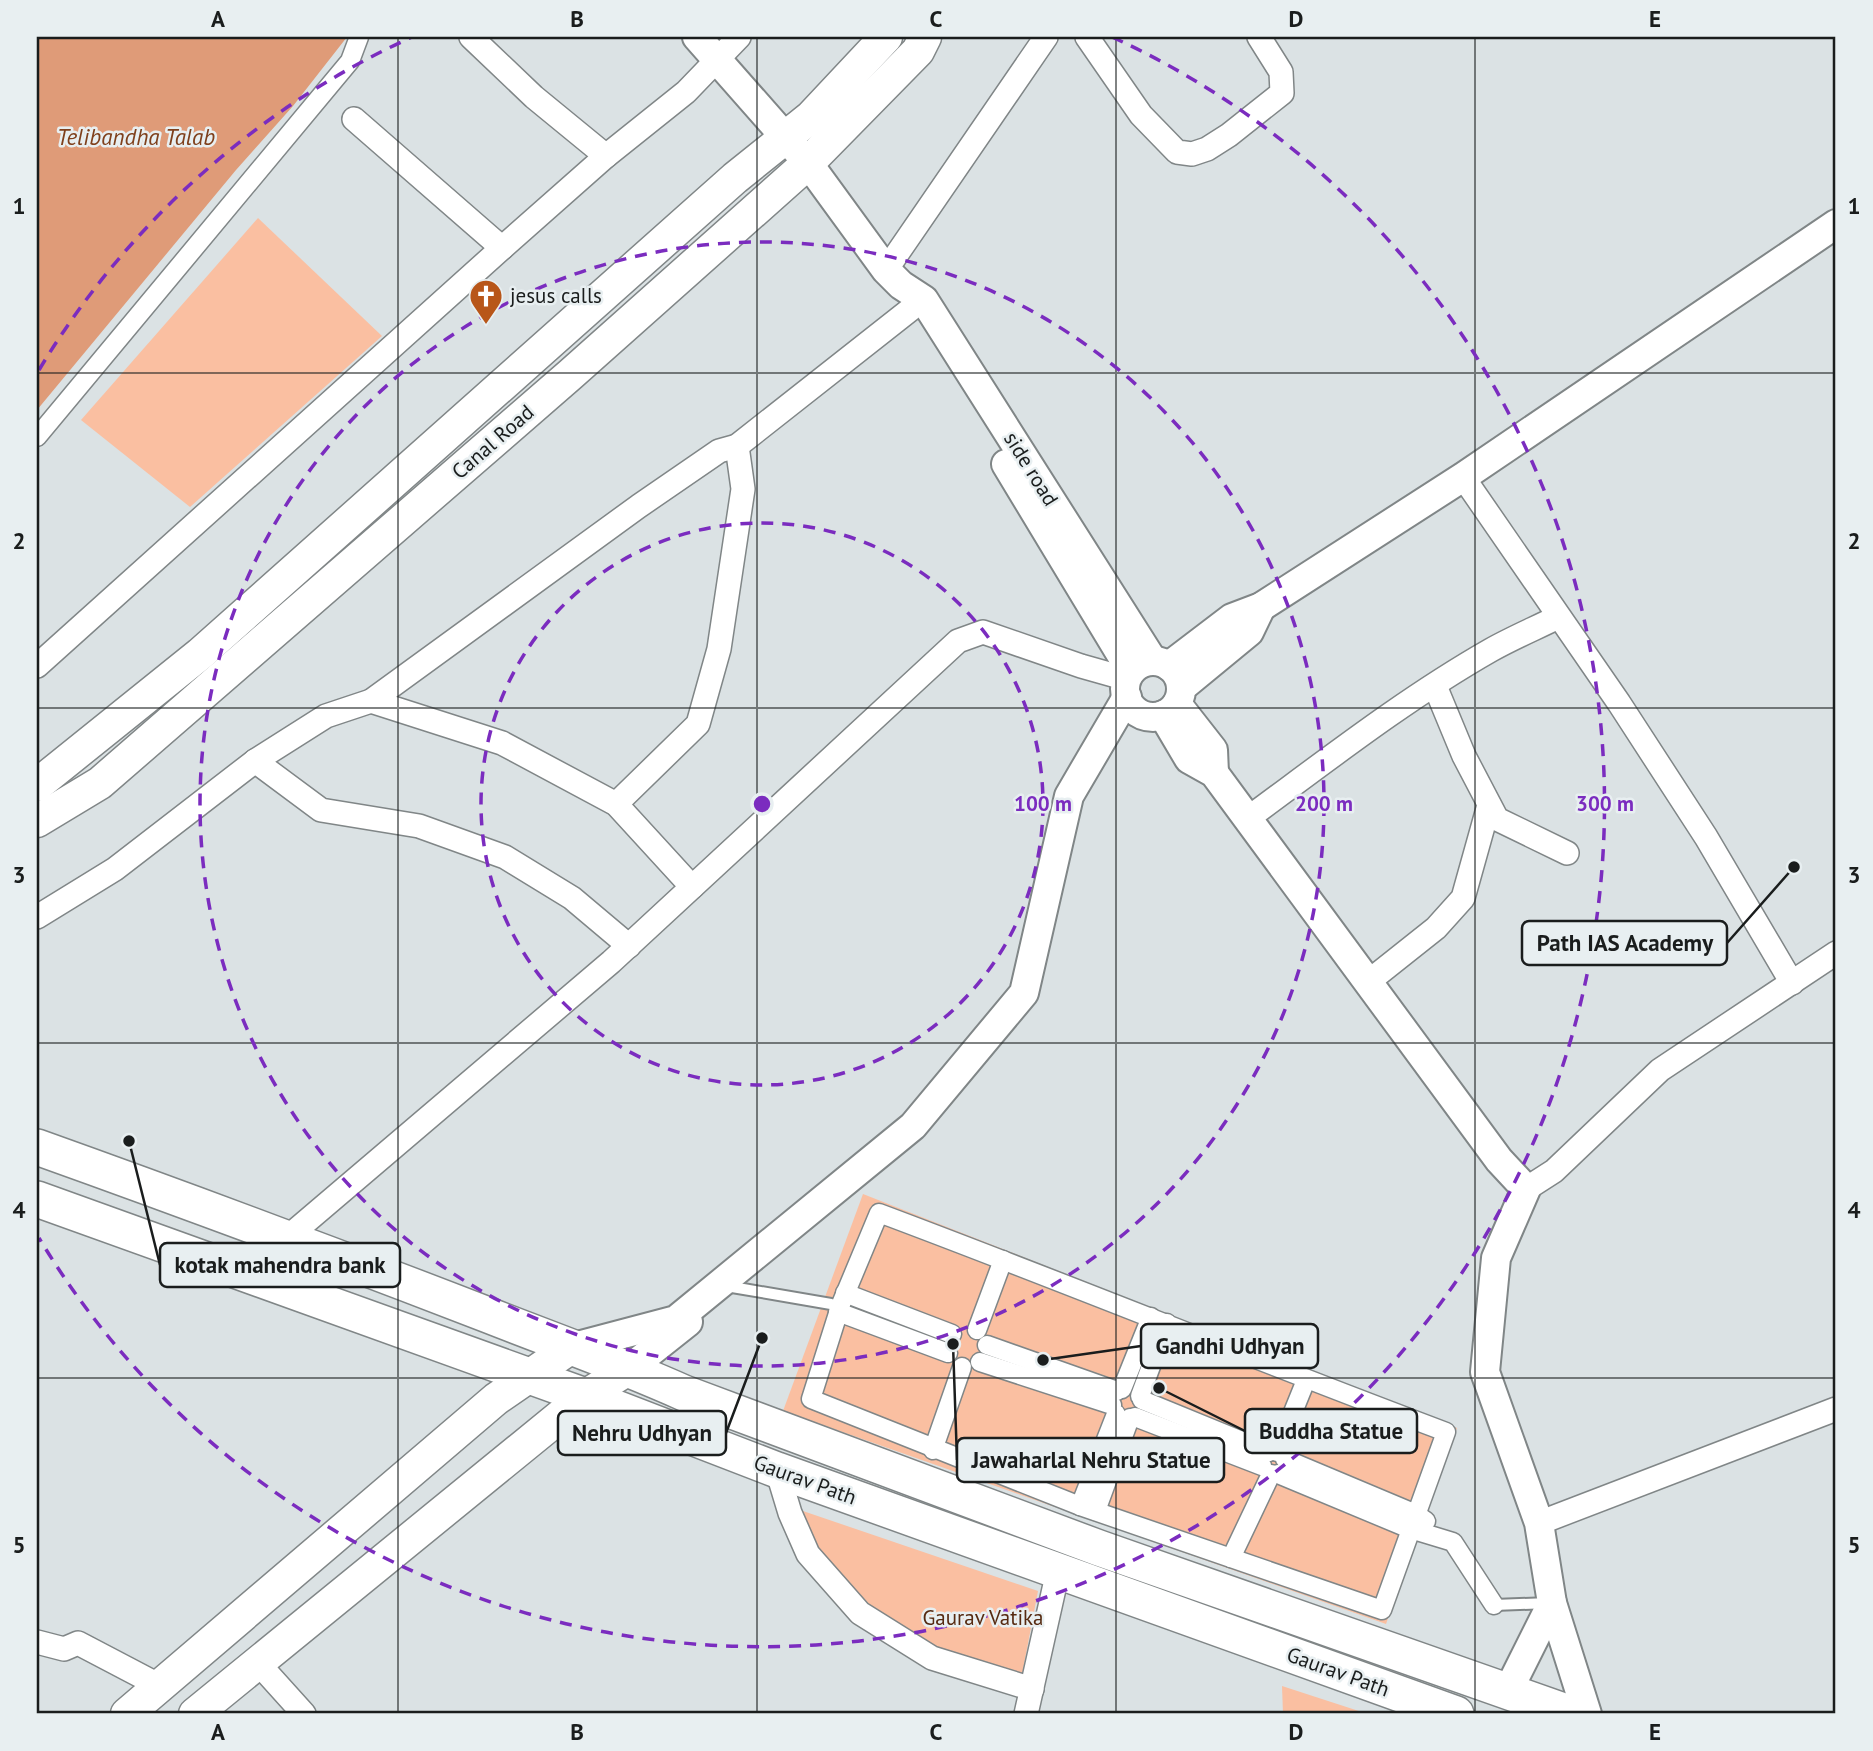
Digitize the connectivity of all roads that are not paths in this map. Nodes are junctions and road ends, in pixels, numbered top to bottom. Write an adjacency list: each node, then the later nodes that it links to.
1 (359, 37): 18 (street)
2 (471, 37): 13 (street)
3 (697, 37): 10 (street, side road)
4 (739, 37): 10 (street)
5 (886, 37): 12 (main road, Canal Road)
6 (925, 37): 14 (main road, Canal Road)
7 (1046, 37): 17 (street)
8 (1087, 37): 9 (street)
9 (1259, 37)
10 (716, 59): 12 (street, side road); 13 (street)
11 (354, 119): 16 (street)
12 (785, 139): 14 (street, side road); 27 (main road, Canal Road)
13 (606, 156): 16 (street)
14 (808, 163): 17 (street, side road); 31 (main road, Canal Road)
15 (1836, 224): 20 (street)
16 (502, 248): 22 (street)
17 (899, 288): 19 (street); 24 (street, side road)
18 (37, 437)
19 (737, 446): 25 (street); 28 (street)
20 (1463, 477): 21 (street); 24 (street)
21 (1558, 617): 23 (street); 38 (street)
22 (37, 666)
23 (1435, 686): 29 (street); 30 (street)
24 (1152, 688): 30 (street, side road); 33 (street); 44 (street); 50 (street)
25 (370, 701): 26 (street); 28 (street)
26 (255, 761): 34 (street); 35 (street)
27 (37, 785)
28 (616, 804): 33 (street)
29 (1489, 805): 32 (street); 37 (street)
30 (1247, 819): 37 (street, side road)
31 (37, 821)
32 (1567, 853)
33 (692, 887): 35 (street)
34 (37, 917)
35 (629, 946): 42 (street)
36 (1834, 958): 38 (street)
37 (1368, 982): 40 (street, side road)
38 (1792, 983): 40 (street)
39 (37, 1147): 42 (main road)
40 (1526, 1189): 65 (street)
41 (37, 1199): 55 (main road, Gaurav Path)
42 (288, 1237): 50 (main road)
43 (1003, 1260): 45 (street); 46 (street); 47 (street)
44 (732, 1287): 45 (lane); 54 (street)
45 (839, 1303): 48 (street); 51 (street); 60 (street)
46 (1159, 1320): 56 (street); 58 (street)
47 (977, 1330)
48 (952, 1334)
49 (987, 1345): 58 (street)
50 (570, 1348): 54 (main road); 55 (main road)
51 (948, 1353)
52 (980, 1363): 58 (street)
53 (962, 1367): 60 (street)
54 (630, 1368): 57 (main road); 74 (main road)
55 (528, 1376): 57 (main road, Gaurav Path); 72 (main road)
56 (1306, 1380): 61 (street); 64 (street)
57 (585, 1396): 62 (main road, Gaurav Path); 71 (main road)
58 (1127, 1404): 61 (street); 63 (street)
59 (1836, 1409): 65 (street)
60 (933, 1450): 63 (street)
61 (1274, 1463): 64 (street); 66 (street)
62 (777, 1470): 67 (main road, Gaurav Path); 73 (street)
63 (1088, 1509): 66 (street)
64 (1413, 1522): 66 (street); 69 (street)
65 (1539, 1523): 68 (street)
66 (1231, 1559)
67 (1058, 1571): 73 (street); 79 (main road, Gaurav Path)
68 (1552, 1603): 69 (lane); 74 (street); 81 (street)
69 (1494, 1605)
70 (37, 1642): 72 (street)
71 (258, 1663): 76 (main road); 77 (street)
72 (160, 1686): 75 (main road)
73 (1032, 1689): 78 (street)
74 (1508, 1691): 80 (main road)
75 (127, 1714)
76 (195, 1714)
77 (303, 1714)
78 (1026, 1714)
79 (1456, 1714)
80 (1572, 1714)
81 (1587, 1714)

